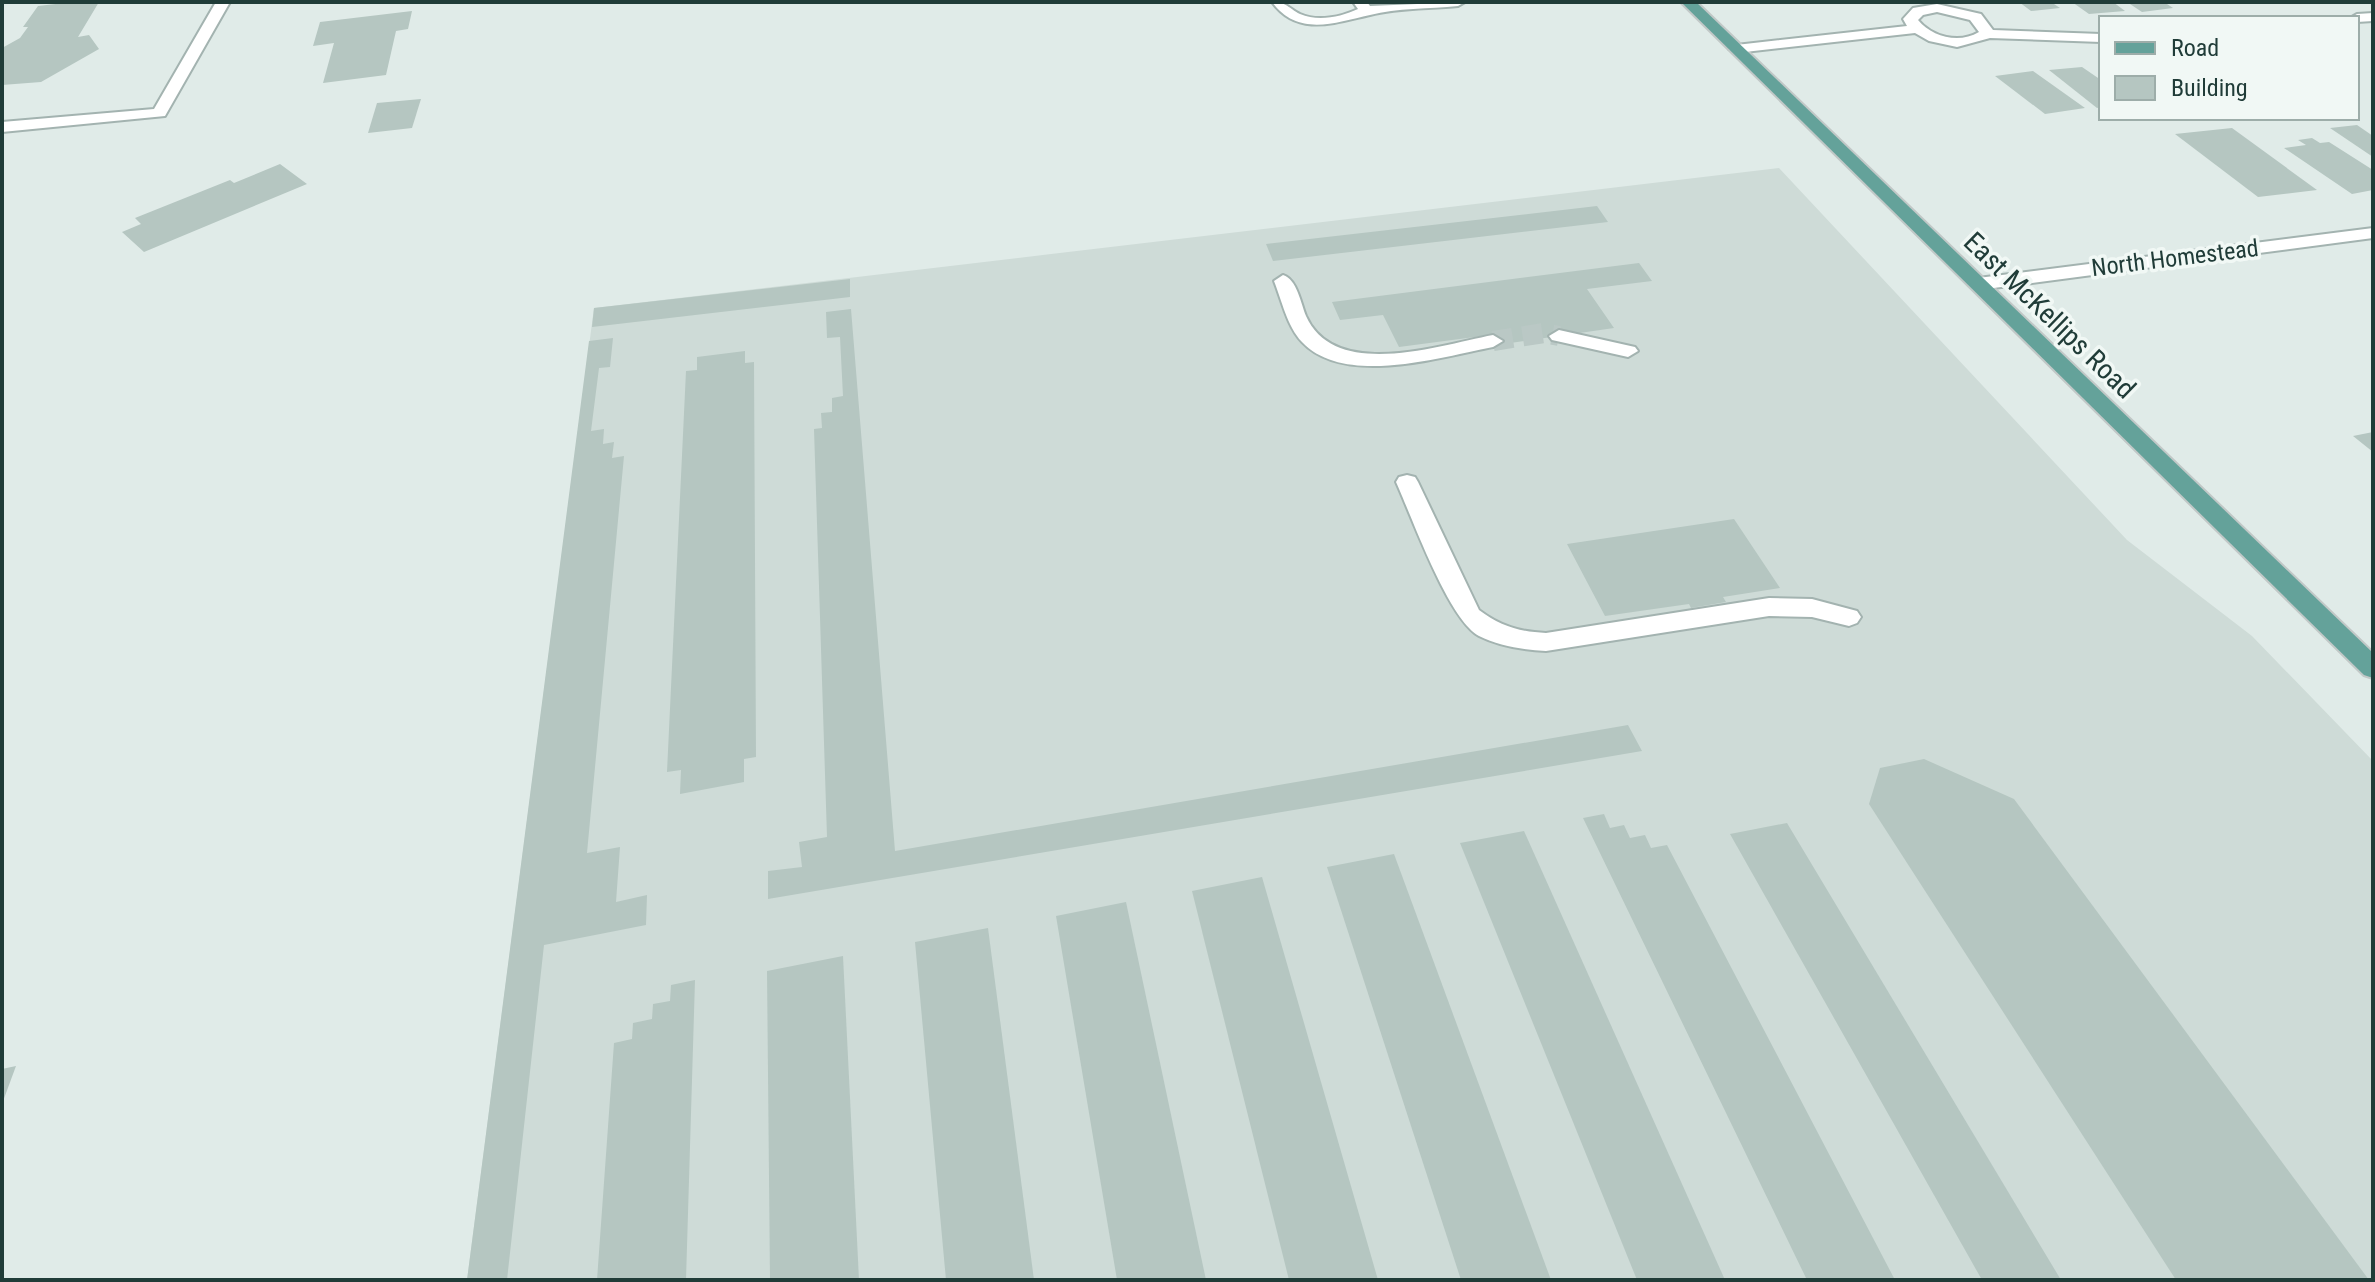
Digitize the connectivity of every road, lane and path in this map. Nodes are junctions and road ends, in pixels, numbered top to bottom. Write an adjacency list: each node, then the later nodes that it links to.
1 (223, 2): 12 (street)
2 (1279, 2): 7 (street)
3 (1341, 2): 7 (street)
4 (1458, 2): 7 (street)
5 (1688, 2): 11 (main road, East McKellips Road)
6 (1936, 5): 8 (street); 9 (street)
7 (1363, 6)
8 (1916, 29): 9 (street); 11 (street)
9 (1987, 34): 10 (street)
10 (2099, 38)
11 (1736, 49): 15 (main road, East McKellips Road)
12 (2, 127)
13 (2373, 233): 15 (street, North Homestead)
14 (1283, 281): 17 (street)
15 (1978, 284): 21 (main road, East McKellips Road)
16 (1559, 336): 18 (street)
17 (1493, 341)
18 (1628, 351)
19 (1407, 482): 20 (street)
20 (1849, 617)
21 (2372, 665)

